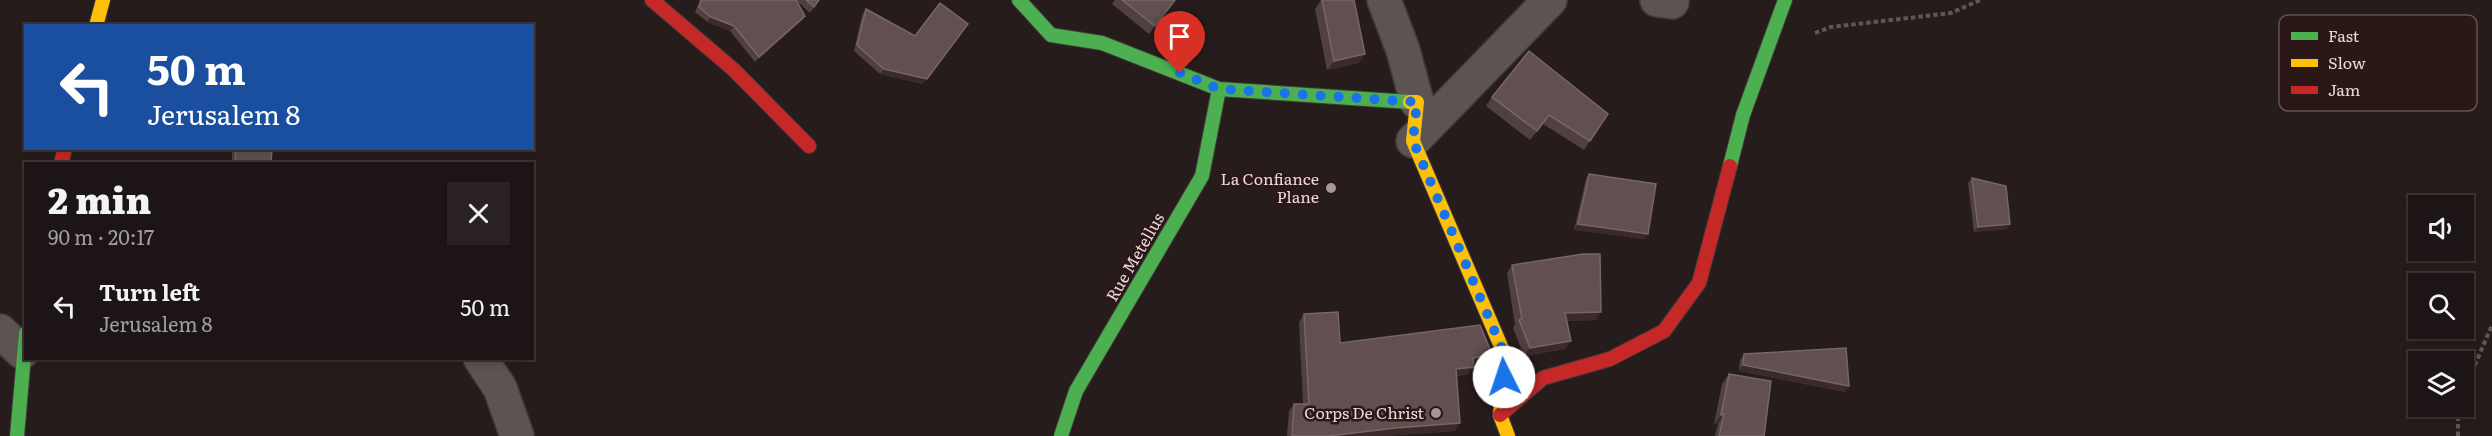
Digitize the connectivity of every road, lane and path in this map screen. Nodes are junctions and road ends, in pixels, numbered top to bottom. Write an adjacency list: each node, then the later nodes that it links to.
1 (103, 0): 8 (street)
2 (652, 0): 13 (street)
3 (1019, 0): 10 (street)
4 (1384, 0): 11 (street)
5 (1550, 0): 12 (street)
6 (1785, 0): 9 (street)
7 (1980, 0): 9 (path)
8 (97, 24)
9 (1766, 50): 18 (street)
10 (1219, 89): 11 (street); 22 (street, Rue Metellus)
11 (1417, 102): 12 (street)
12 (1413, 141): 18 (street)
13 (809, 146)
14 (2492, 325): 17 (path)
15 (16, 338): 20 (street)
16 (481, 360): 21 (street)
17 (2474, 367)
18 (1500, 415): 23 (street)
19 (2458, 417): 24 (path)
20 (17, 436)
21 (517, 436)
22 (1061, 436)
23 (1508, 436)
24 (2458, 436)

